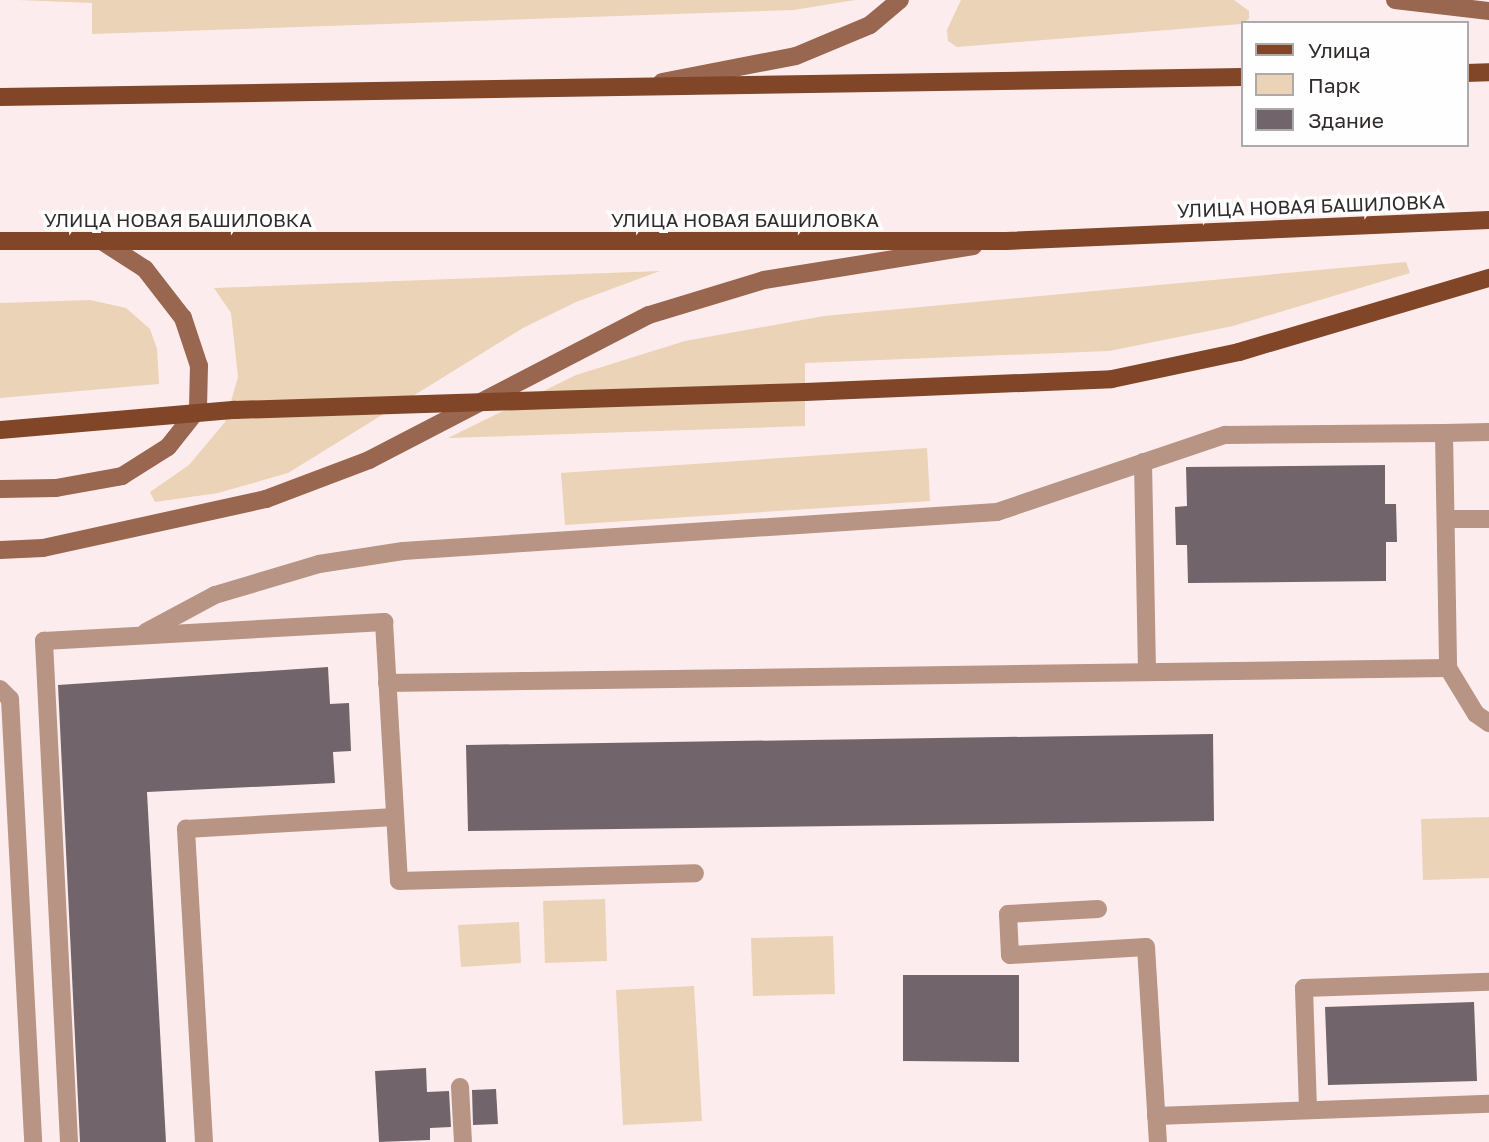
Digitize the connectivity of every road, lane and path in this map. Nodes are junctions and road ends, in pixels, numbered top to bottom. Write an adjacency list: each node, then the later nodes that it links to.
1 (900, 0): 7 (main road)
2 (1395, 0): 3 (main road)
3 (1489, 10)
4 (1489, 72): 5 (main road)
5 (1468, 73)
6 (1240, 77): 7 (main road)
7 (628, 88): 8 (main road)
8 (0, 97)
9 (1489, 219): 12 (main road, УЛИЦА НОВАЯ БАШИЛОВКА)
10 (100, 240): 11 (main road, УЛИЦА НОВАЯ БАШИЛОВКА); 12 (main road, УЛИЦА НОВАЯ БАШИЛОВКА); 18 (main road)
11 (0, 241)
12 (1006, 241): 21 (main road)
13 (1489, 278): 14 (main road, bridge)
14 (0, 430)
15 (1489, 432): 16 (lane)
16 (1444, 433): 17 (lane); 19 (lane)
17 (1143, 461): 22 (lane); 24 (lane)
18 (0, 489)
19 (1446, 519): 20 (lane); 23 (lane)
20 (1489, 519)
21 (0, 550)
22 (140, 635): 25 (lane); 37 (lane)
23 (1448, 668): 24 (lane); 27 (lane)
24 (1147, 672): 25 (lane)
25 (387, 683): 28 (lane)
26 (0, 689): 36 (lane)
27 (1489, 723)
28 (396, 817): 29 (lane); 38 (lane)
29 (695, 873)
30 (1098, 909): 35 (lane)
31 (1489, 982): 34 (lane)
32 (460, 1087): 39 (lane)
33 (1489, 1104): 34 (lane)
34 (1308, 1109): 35 (lane)
35 (1156, 1115): 40 (lane)
36 (33, 1142)
37 (69, 1142)
38 (204, 1142)
39 (463, 1142)
40 (1158, 1142)

